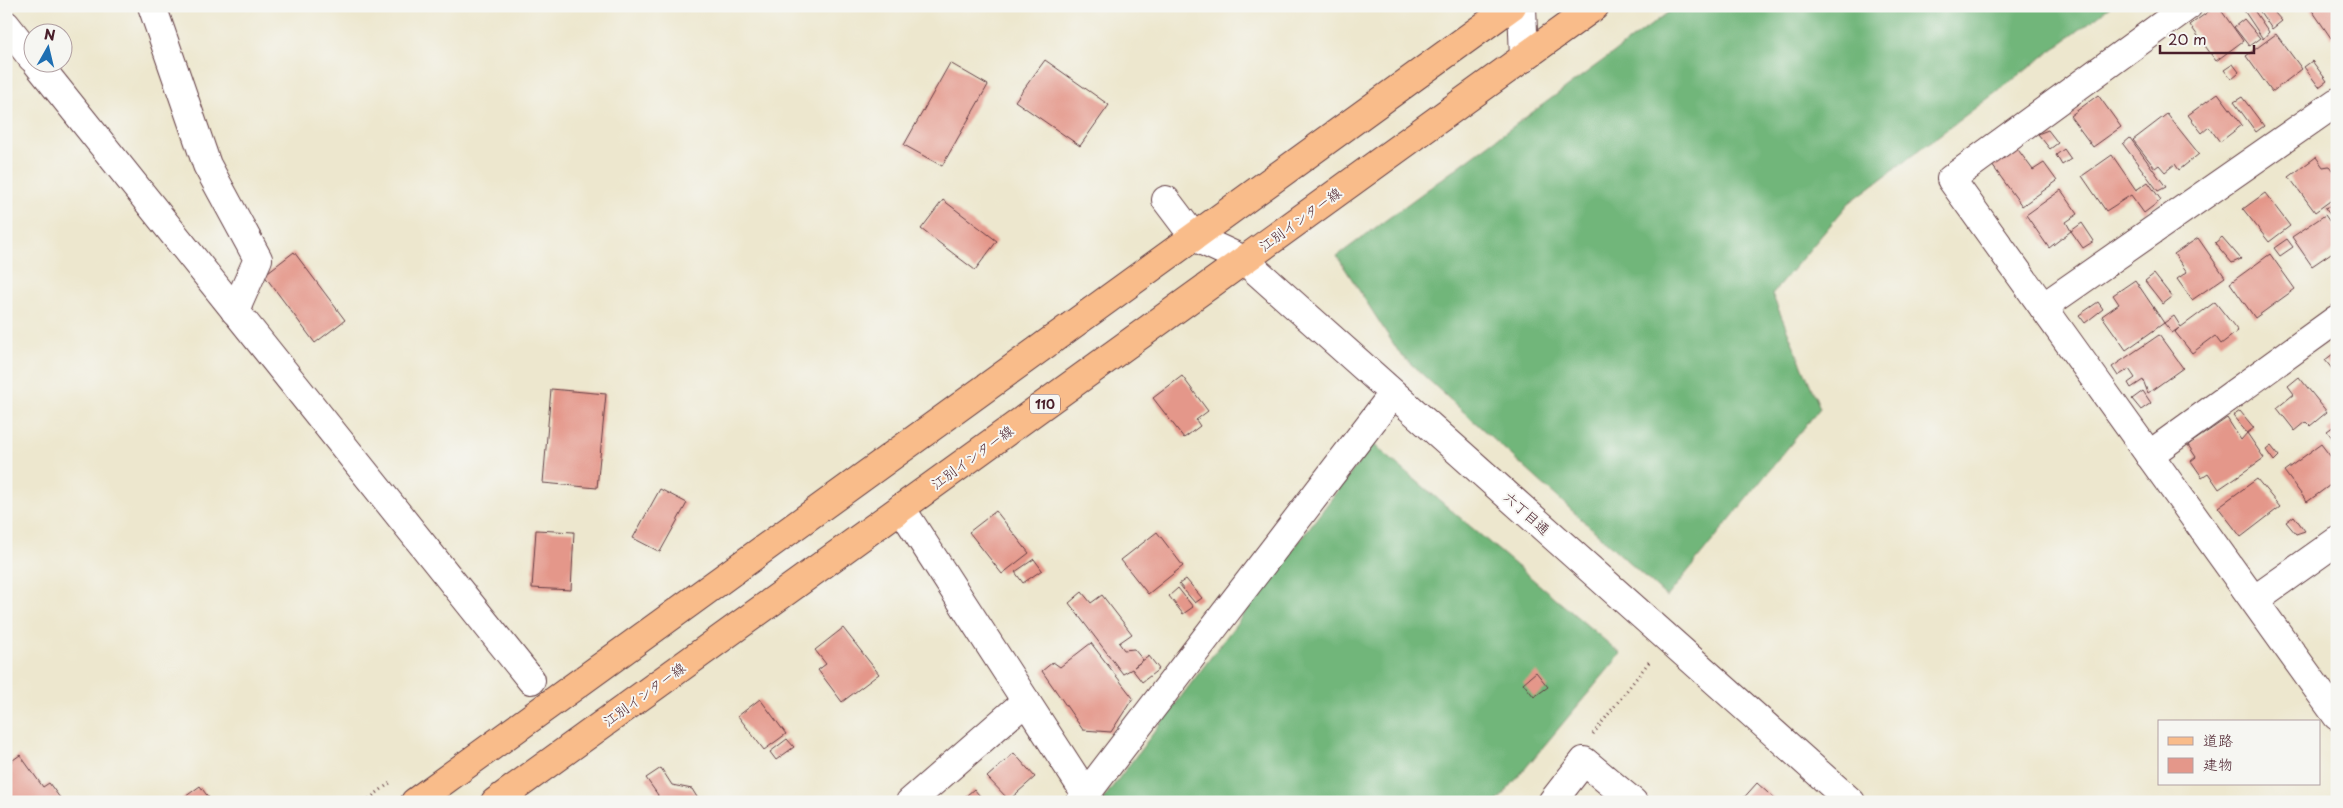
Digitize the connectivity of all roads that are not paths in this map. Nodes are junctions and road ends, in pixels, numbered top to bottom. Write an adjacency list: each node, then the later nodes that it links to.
1 (152, 6): 15 (street)
2 (1512, 6): 12 (main road)
3 (1522, 6): 8 (street)
4 (1595, 6): 8 (main road, 江別インター線 / 110)
5 (2188, 6): 14 (street)
6 (6, 25): 7 (street)
7 (22, 45)
8 (1524, 58): 13 (main road, 江別インター線 / 110)
9 (44, 72): 15 (street)
10 (2337, 102): 14 (street)
11 (1166, 200): 12 (street)
12 (1194, 237): 13 (street, 六丁目通); 26 (main road)
13 (1244, 260): 17 (street, 六丁目通); 19 (main road, 江別インター線 / 110)
14 (2042, 307): 18 (street)
15 (235, 310): 22 (street)
16 (2337, 319): 18 (street)
17 (1394, 394): 25 (street); 31 (street, 六丁目通)
18 (2149, 455): 21 (street)
19 (901, 508): 23 (street); 27 (main road, 江別インター線 / 110)
20 (2337, 541): 21 (street)
21 (2254, 600): 24 (street)
22 (532, 680)
23 (1026, 700): 25 (street); 28 (street)
24 (2337, 716)
25 (1083, 798)
26 (415, 802)
27 (495, 802)
28 (910, 802)
29 (1552, 802): 30 (street)
30 (1634, 802)
31 (1851, 802)

